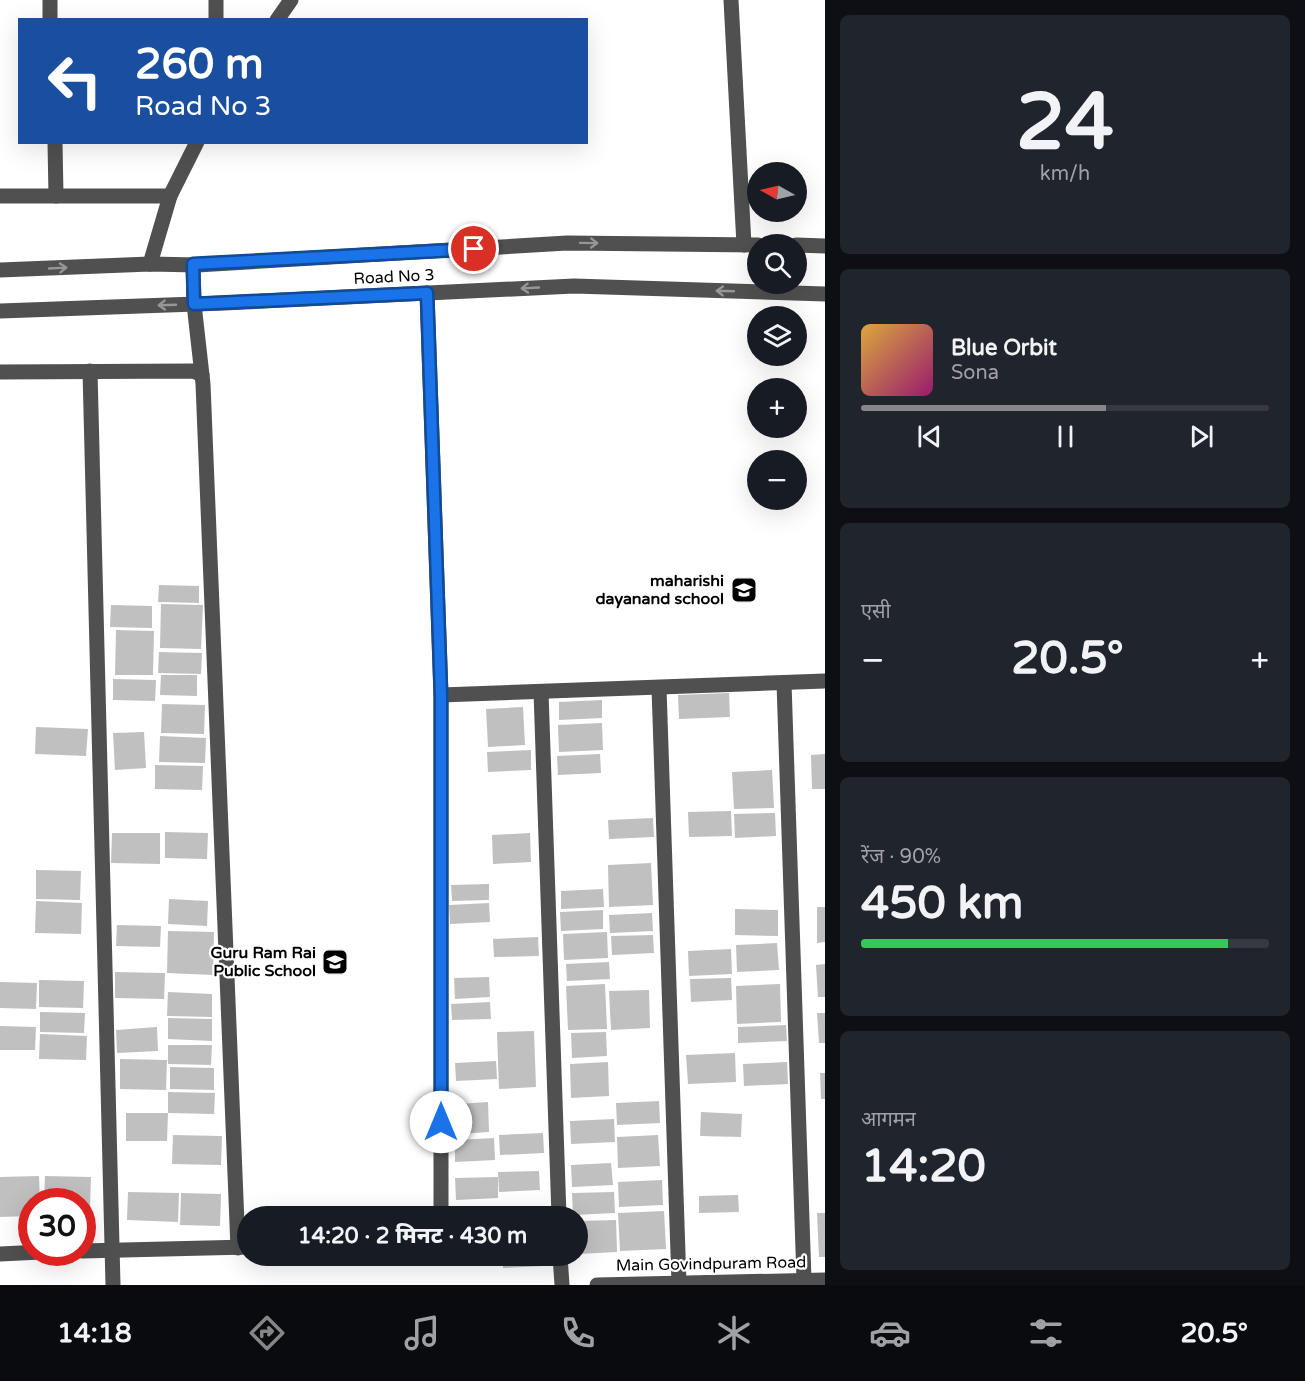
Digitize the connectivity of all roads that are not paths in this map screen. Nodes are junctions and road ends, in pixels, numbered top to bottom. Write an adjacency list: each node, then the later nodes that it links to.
1 (50, 0): 5 (street)
2 (216, 0): 6 (street)
3 (291, 0): 7 (street)
4 (731, 0): 13 (street)
5 (50, 18)
6 (216, 18)
7 (278, 18)
8 (54, 144): 11 (street)
9 (196, 144): 12 (street)
10 (0, 196): 11 (street)
11 (56, 196): 12 (street)
12 (170, 196): 17 (street)
13 (750, 234)
14 (747, 245): 18 (street, Road No 3, one-way to 14)
15 (807, 245): 16 (street)
16 (825, 246)
17 (150, 264): 18 (street, Road No 3); 19 (street, Road No 3, one-way to 17)
18 (193, 264): 22 (street)
19 (0, 270)
20 (427, 293): 21 (street, Road No 3, one-way to 20); 22 (street, Road No 3); 31 (street)
21 (825, 294)
22 (194, 304): 23 (street, Road No 3, one-way to 23); 26 (street)
23 (0, 310)
24 (90, 371): 25 (street); 26 (street); 36 (street)
25 (0, 372)
26 (202, 375): 32 (street)
27 (825, 681): 28 (street)
28 (784, 683): 29 (street); 41 (street)
29 (659, 688): 30 (street); 43 (street)
30 (541, 692): 31 (street); 34 (street)
31 (441, 695): 33 (street)
32 (241, 1206)
33 (441, 1206)
34 (559, 1206)
35 (237, 1248): 36 (street)
36 (113, 1250): 37 (street); 44 (street)
37 (96, 1251)
38 (18, 1253): 39 (street)
39 (0, 1254)
40 (561, 1266): 45 (street)
41 (804, 1280): 42 (street, Main Govindpuram Road); 43 (street, Main Govindpuram Road)
42 (825, 1280)
43 (679, 1283): 46 (street, Main Govindpuram Road)
44 (113, 1285)
45 (562, 1285)
46 (597, 1285)

